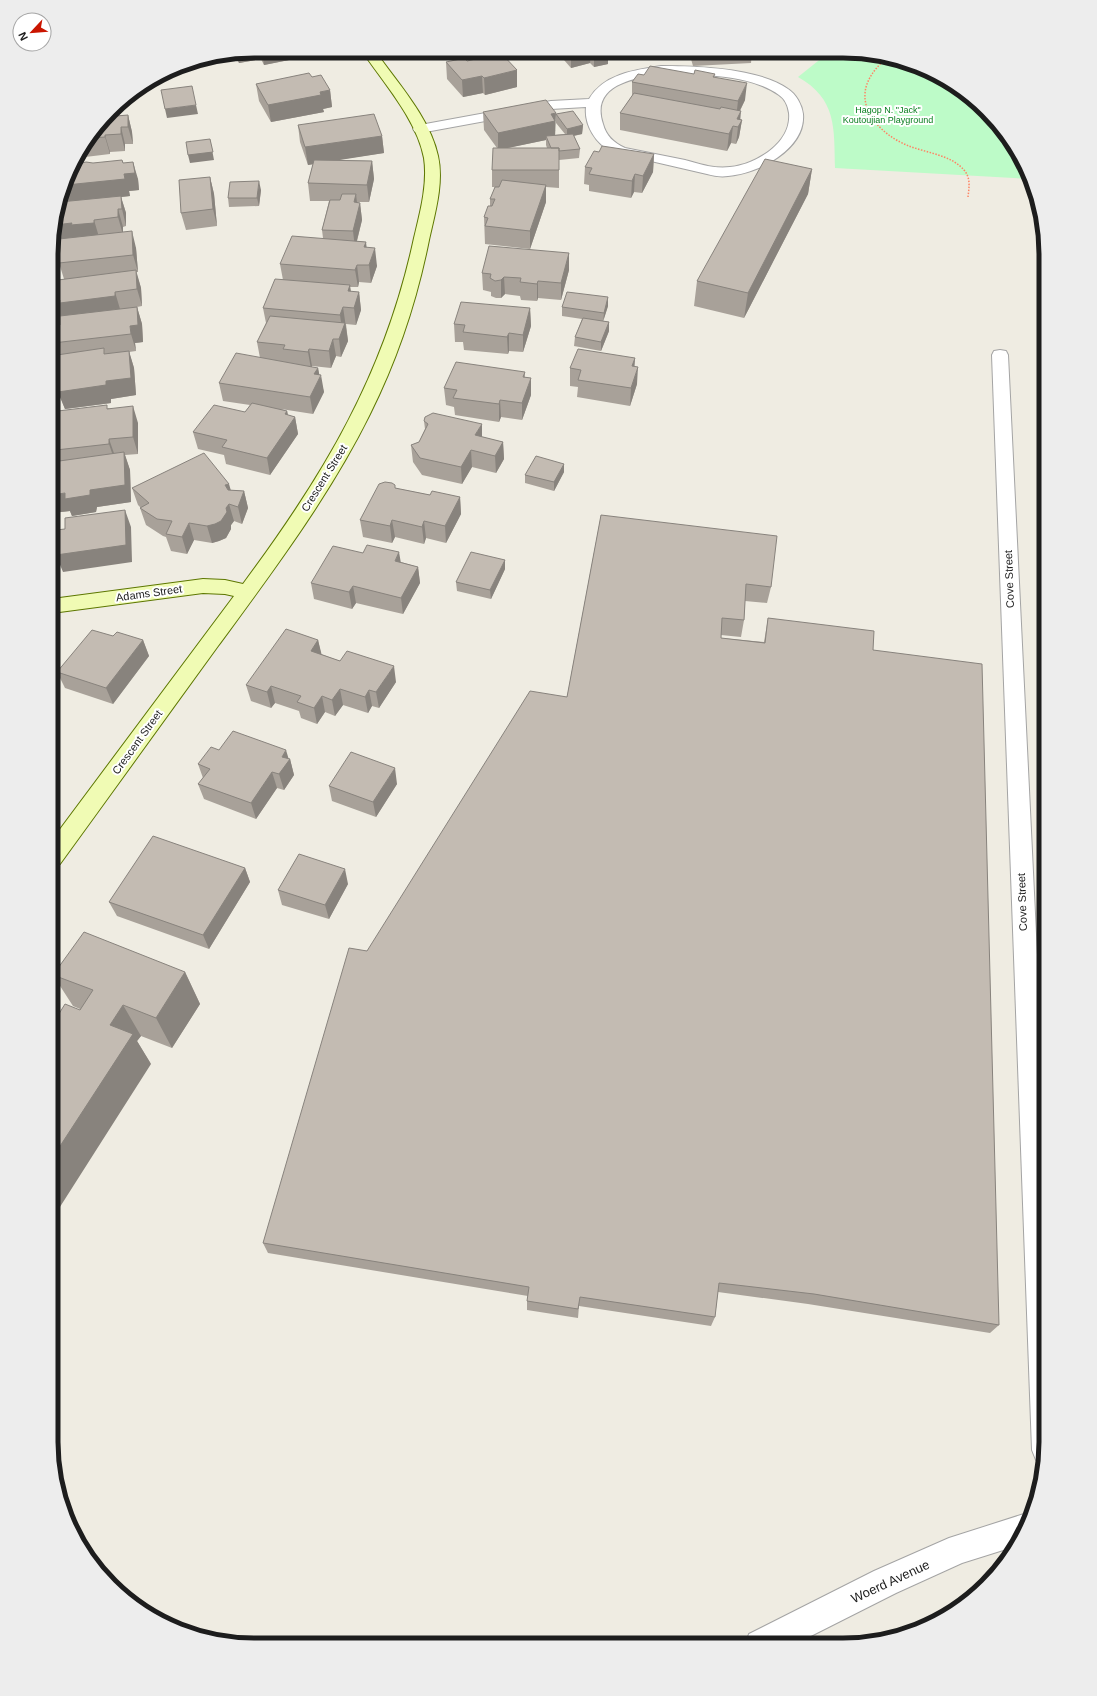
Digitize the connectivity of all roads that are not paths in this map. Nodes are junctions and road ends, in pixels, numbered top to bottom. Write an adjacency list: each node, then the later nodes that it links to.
1 (373, 58): 3 (street, Crescent Street)
2 (594, 103): 2 (street); 3 (street)
3 (420, 129): 5 (street, Crescent Street)
4 (1000, 355): 8 (street, Cove Street)
5 (246, 592): 6 (street, Adams Street); 7 (street, Crescent Street)
6 (58, 605)
7 (58, 849)
8 (1039, 1283)
9 (1018, 1531): 10 (street, Woerd Avenue)
10 (774, 1638)

